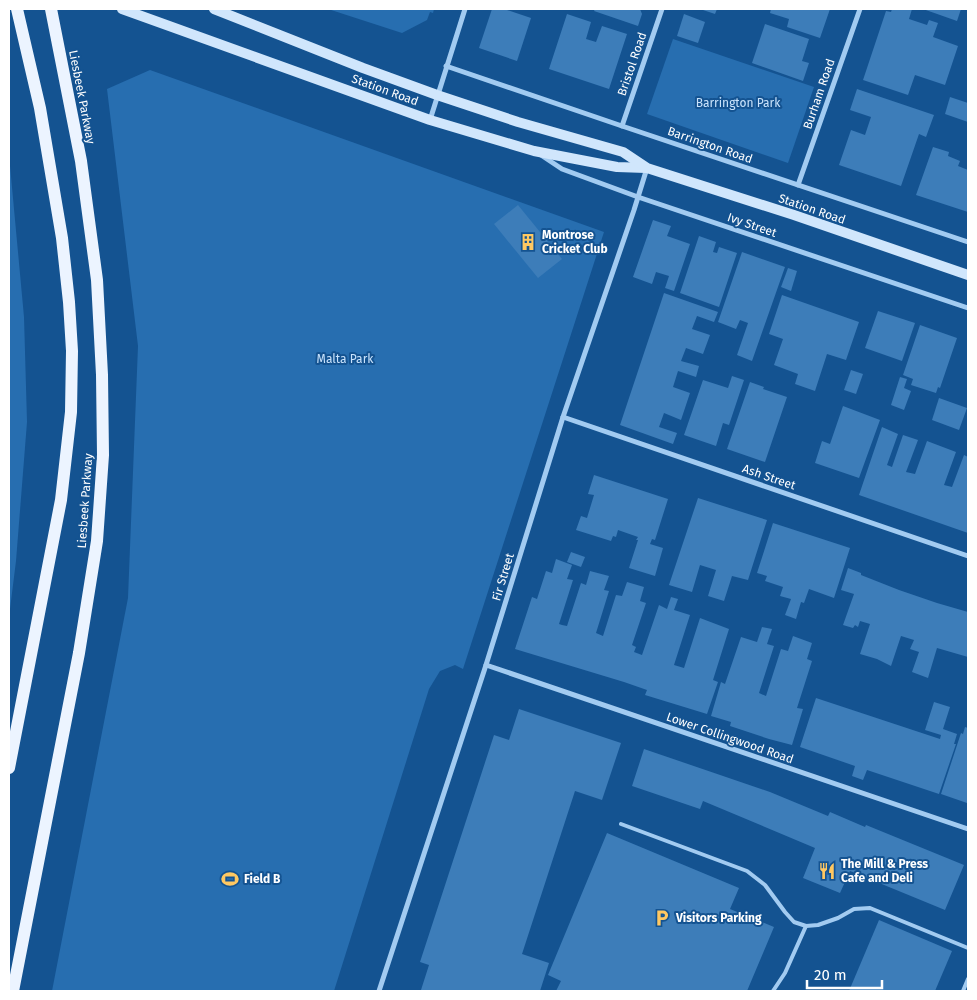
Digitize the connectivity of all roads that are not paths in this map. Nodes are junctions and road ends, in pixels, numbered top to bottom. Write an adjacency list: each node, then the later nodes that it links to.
1 (17, 9): 22 (main road, Liesbeek Parkway)
2 (51, 9): 28 (main road, Liesbeek Parkway)
3 (122, 9): 10 (main road, Station Road)
4 (214, 9): 9 (main road, Station Road)
5 (465, 9): 8 (street)
6 (662, 9): 11 (street, Bristol Road)
7 (860, 9): 14 (street, Burham Road)
8 (446, 66): 9 (street); 11 (street, Barrington Road)
9 (437, 95): 10 (street); 13 (main road, Station Road)
10 (430, 120): 12 (main road, Station Road)
11 (622, 126): 14 (street, Barrington Road)
12 (534, 151): 13 (main road, Station Road); 15 (street, Ivy Street)
13 (647, 168): 15 (street, Fir Street); 17 (main road, Station Road)
14 (798, 185): 16 (street, Barrington Road)
15 (638, 197): 18 (street, Ivy Street); 19 (street, Fir Street)
16 (968, 242)
17 (968, 275)
18 (968, 308)
19 (563, 417): 20 (street, Ash Street); 21 (street, Fir Street)
20 (968, 556)
21 (486, 665): 24 (street, Lower Collingwood Road); 29 (street, Fir Street)
22 (9, 768)
23 (621, 824): 25 (lane)
24 (968, 830)
25 (806, 926): 26 (lane); 30 (lane)
26 (968, 948)
27 (968, 980): 31 (lane)
28 (13, 991)
29 (379, 991)
30 (773, 991)
31 (963, 991)

